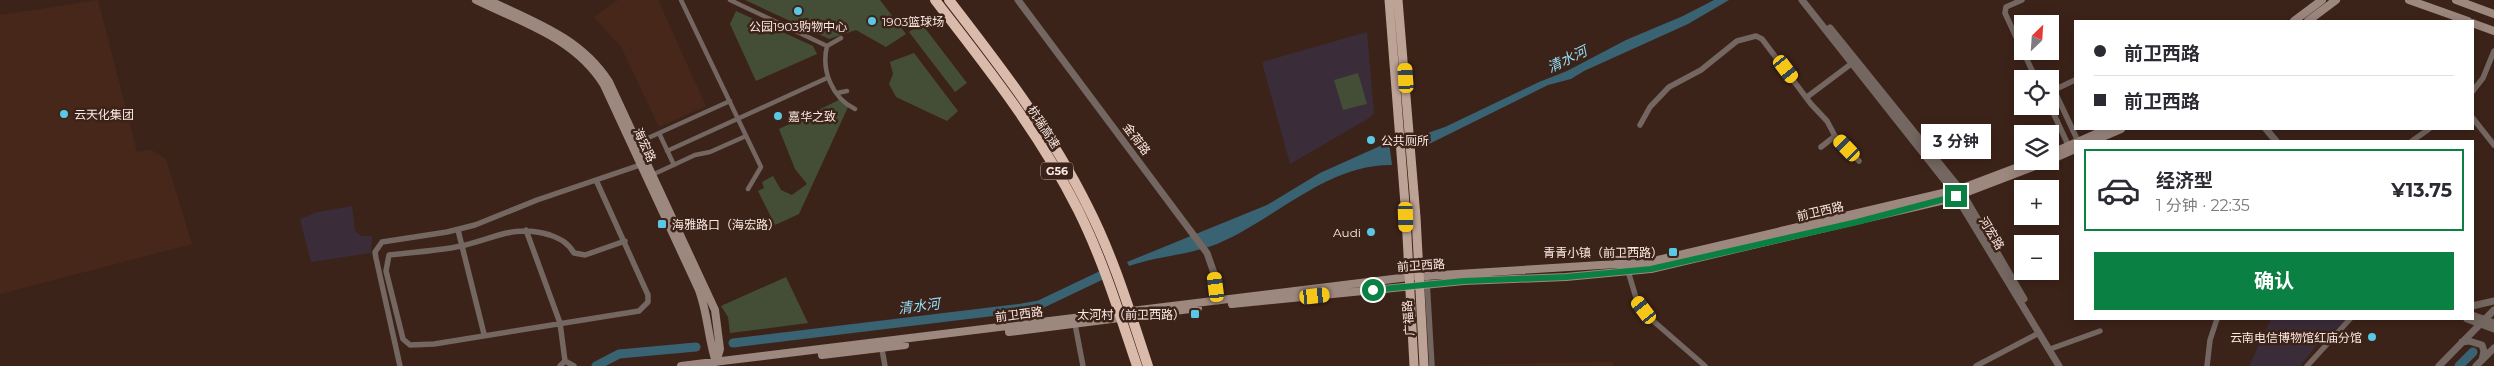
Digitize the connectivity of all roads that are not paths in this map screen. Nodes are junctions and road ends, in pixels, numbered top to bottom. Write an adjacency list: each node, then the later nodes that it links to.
1 (476, 0): 60 (main road, 海宏路)
2 (488, 0): 52 (main road, 海宏路)
3 (682, 0): 34 (street)
4 (730, 0): 25 (street)
5 (935, 0): 103 (highway, 杭瑞高速 / G56, bridge)
6 (949, 0): 104 (highway, 杭瑞高速 / G56, bridge)
7 (1018, 0): 74 (street, 金荷路)
8 (1389, 0): 73 (main road, 广福路)
9 (1398, 0): 73 (main road, 广福路)
10 (1802, 0): 27 (street, 河宏路)
11 (1808, 0): 67 (street, 河宏路)
12 (2022, 0): 23 (street)
13 (2322, 0): 18 (main road)
14 (2336, 0): 19 (main road)
15 (2411, 0): 20 (main road)
16 (2456, 0): 17 (main road)
17 (2494, 14)
18 (2295, 20)
19 (2309, 20)
20 (2465, 20)
21 (2474, 24): 22 (main road)
22 (2494, 31)
23 (2014, 32)
24 (841, 39): 25 (street)
25 (827, 46): 28 (street)
26 (2494, 51): 30 (street)
27 (1851, 64): 33 (street); 67 (street, 河宏路)
28 (827, 78): 32 (street); 37 (street)
29 (2074, 80): 47 (street)
30 (2474, 89)
31 (847, 91): 32 (street)
32 (837, 93): 35 (street)
33 (1807, 97): 39 (street); 46 (street)
34 (730, 102): 37 (street); 44 (street)
35 (855, 109)
36 (2055, 115): 55 (street)
37 (738, 118): 45 (street); 56 (street)
38 (2474, 120): 53 (street)
39 (1640, 125)
40 (2105, 130): 48 (main road)
41 (2119, 130): 49 (main road)
42 (2267, 130): 50 (street)
43 (2428, 130): 51 (street)
44 (659, 133): 52 (street); 56 (street)
45 (746, 136): 61 (street); 66 (street)
46 (1835, 136): 54 (street); 59 (street)
47 (2079, 140)
48 (2081, 140)
49 (2095, 140)
50 (2275, 140)
51 (2413, 140)
52 (637, 143): 60 (main road, 海宏路)
53 (2494, 145)
54 (1821, 147)
55 (2072, 147): 57 (main road); 58 (main road, 前卫西路)
56 (667, 151): 61 (street)
57 (2059, 151)
58 (2059, 155)
59 (1859, 161)
60 (644, 164): 64 (main road, 海宏路); 65 (street); 96 (main road, 海宏路)
61 (674, 165): 64 (street)
62 (2014, 169): 67 (main road, 前卫西路)
63 (2023, 170): 67 (main road, 前卫西路)
64 (652, 176): 96 (main road, 海宏路)
65 (596, 180): 68 (street); 70 (street)
66 (748, 189)
67 (1958, 192): 72 (main road, 前卫西路); 73 (main road, 前卫西路); 88 (street, 河宏路); 92 (street, 河宏路)
68 (458, 230): 71 (street); 97 (street)
69 (526, 230): 70 (street); 71 (street); 83 (street)
70 (624, 241): 83 (street)
71 (461, 246): 89 (street); 89 (street)
72 (1628, 271): 73 (main road, 前卫西路); 108 (street)
73 (1418, 281): 74 (main road, 前卫西路); 85 (main road, 前卫西路); 105 (main road, 广福路); 106 (main road, 广福路); 107 (street)
74 (1218, 300): 91 (main road, 前卫西路)
75 (2494, 301): 76 (street)
76 (2474, 306)
77 (2494, 310): 82 (street)
78 (2474, 316): 82 (street)
79 (2217, 320): 112 (street)
80 (2349, 320): 113 (street)
81 (2471, 320): 82 (street)
82 (2482, 322): 84 (street); 86 (street); 90 (street)
83 (560, 323): 89 (street); 95 (street)
84 (2494, 323)
85 (1075, 324): 91 (main road, 前卫西路); 102 (street)
86 (2494, 329)
87 (2100, 331): 92 (street)
88 (2039, 333): 109 (street); 110 (street, 河宏路)
89 (484, 334)
90 (2462, 342): 94 (street); 114 (street)
91 (881, 345): 96 (main road, 前卫西路); 101 (street)
92 (2053, 348): 111 (street, 河宏路)
93 (2494, 348): 94 (street)
94 (2482, 360): 115 (street)
95 (565, 361): 98 (street); 99 (street)
96 (718, 365): 100 (main road, 前卫西路)
97 (400, 366)
98 (560, 366)
99 (574, 366)
100 (682, 366)
101 (886, 366)
102 (1083, 366)
103 (1137, 366)
104 (1148, 366)
105 (1414, 366)
106 (1424, 366)
107 (1432, 366)
108 (1706, 366)
109 (1976, 366)
110 (2059, 366)
111 (2064, 366)
112 (2207, 366)
113 (2307, 366)
114 (2440, 366)
115 (2476, 366)

